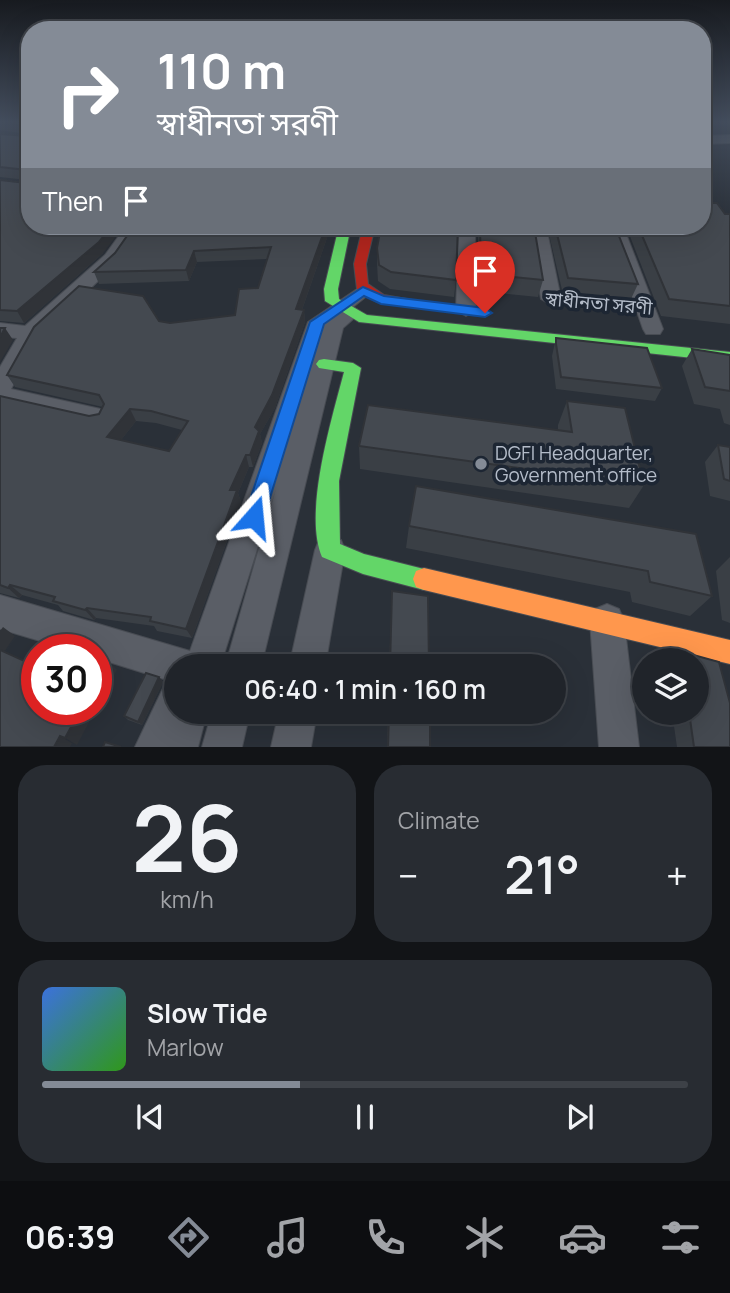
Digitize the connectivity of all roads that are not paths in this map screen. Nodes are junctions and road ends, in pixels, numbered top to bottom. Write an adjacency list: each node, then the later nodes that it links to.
1 (128, 235): 13 (street)
2 (343, 235): 8 (main road)
3 (367, 235): 8 (main road)
4 (466, 235): 9 (street)
5 (540, 235): 7 (street)
6 (618, 235): 11 (street)
7 (551, 299)
8 (362, 301): 9 (main road); 14 (main road, স্বাধীনতা সরণী); 15 (street); 23 (street)
9 (454, 309): 10 (main road)
10 (485, 313)
11 (654, 329)
12 (0, 330): 13 (street)
13 (30, 333): 16 (street)
14 (730, 357)
15 (324, 364): 19 (main road); 24 (street)
16 (0, 388)
17 (0, 395): 18 (street)
18 (96, 417)
19 (330, 550): 21 (main road); 25 (street)
20 (0, 612): 26 (street)
21 (607, 621): 22 (main road); 35 (street)
22 (730, 652)
23 (206, 654)
24 (246, 654)
25 (310, 654)
26 (164, 661)
27 (165, 724): 31 (street)
28 (185, 724): 32 (street)
29 (228, 724): 33 (street)
30 (296, 724): 34 (street)
31 (155, 747)
32 (178, 747)
33 (222, 747)
34 (291, 747)
35 (619, 747)

